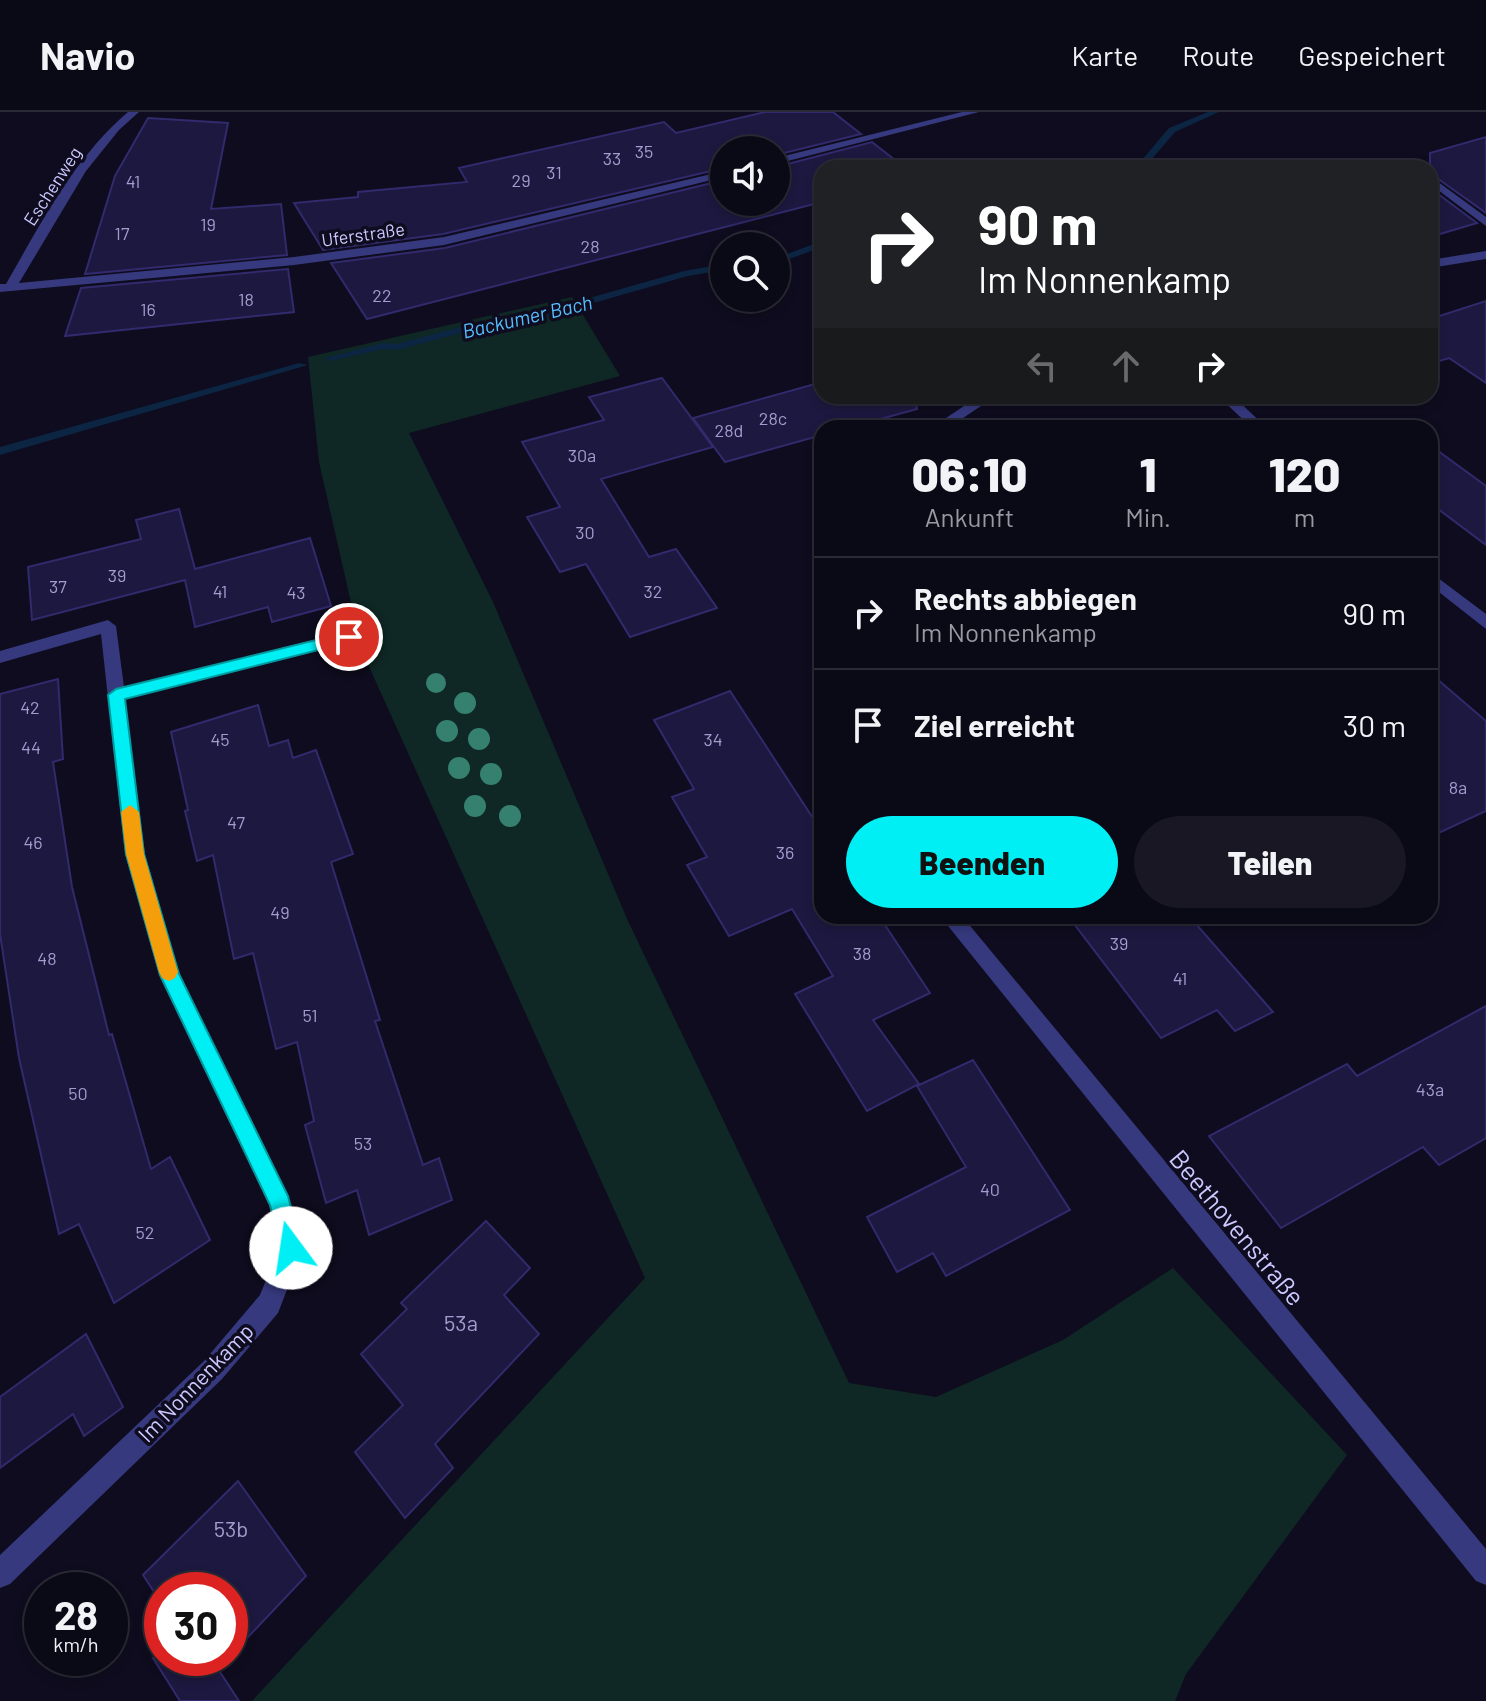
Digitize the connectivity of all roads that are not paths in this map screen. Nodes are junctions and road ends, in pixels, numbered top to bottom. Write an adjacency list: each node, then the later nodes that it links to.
1 (134, 112): 9 (street, Eschenweg)
2 (974, 112): 3 (street)
3 (790, 158)
4 (710, 177): 9 (street, Uferstraße)
5 (1438, 185): 6 (street)
6 (1486, 223)
7 (1486, 255): 8 (street)
8 (1438, 263)
9 (5, 288)
10 (976, 404): 12 (street)
11 (1234, 404): 13 (street)
12 (951, 420)
13 (1251, 420)
14 (1438, 584): 15 (street)
15 (1486, 623)
16 (349, 637): 18 (street)
17 (0, 657): 18 (street, Im Nonnenkamp)
18 (116, 695): 21 (street, Im Nonnenkamp)
19 (957, 924): 20 (street, Beethovenstraße)
20 (1486, 1571)
21 (0, 1574)

